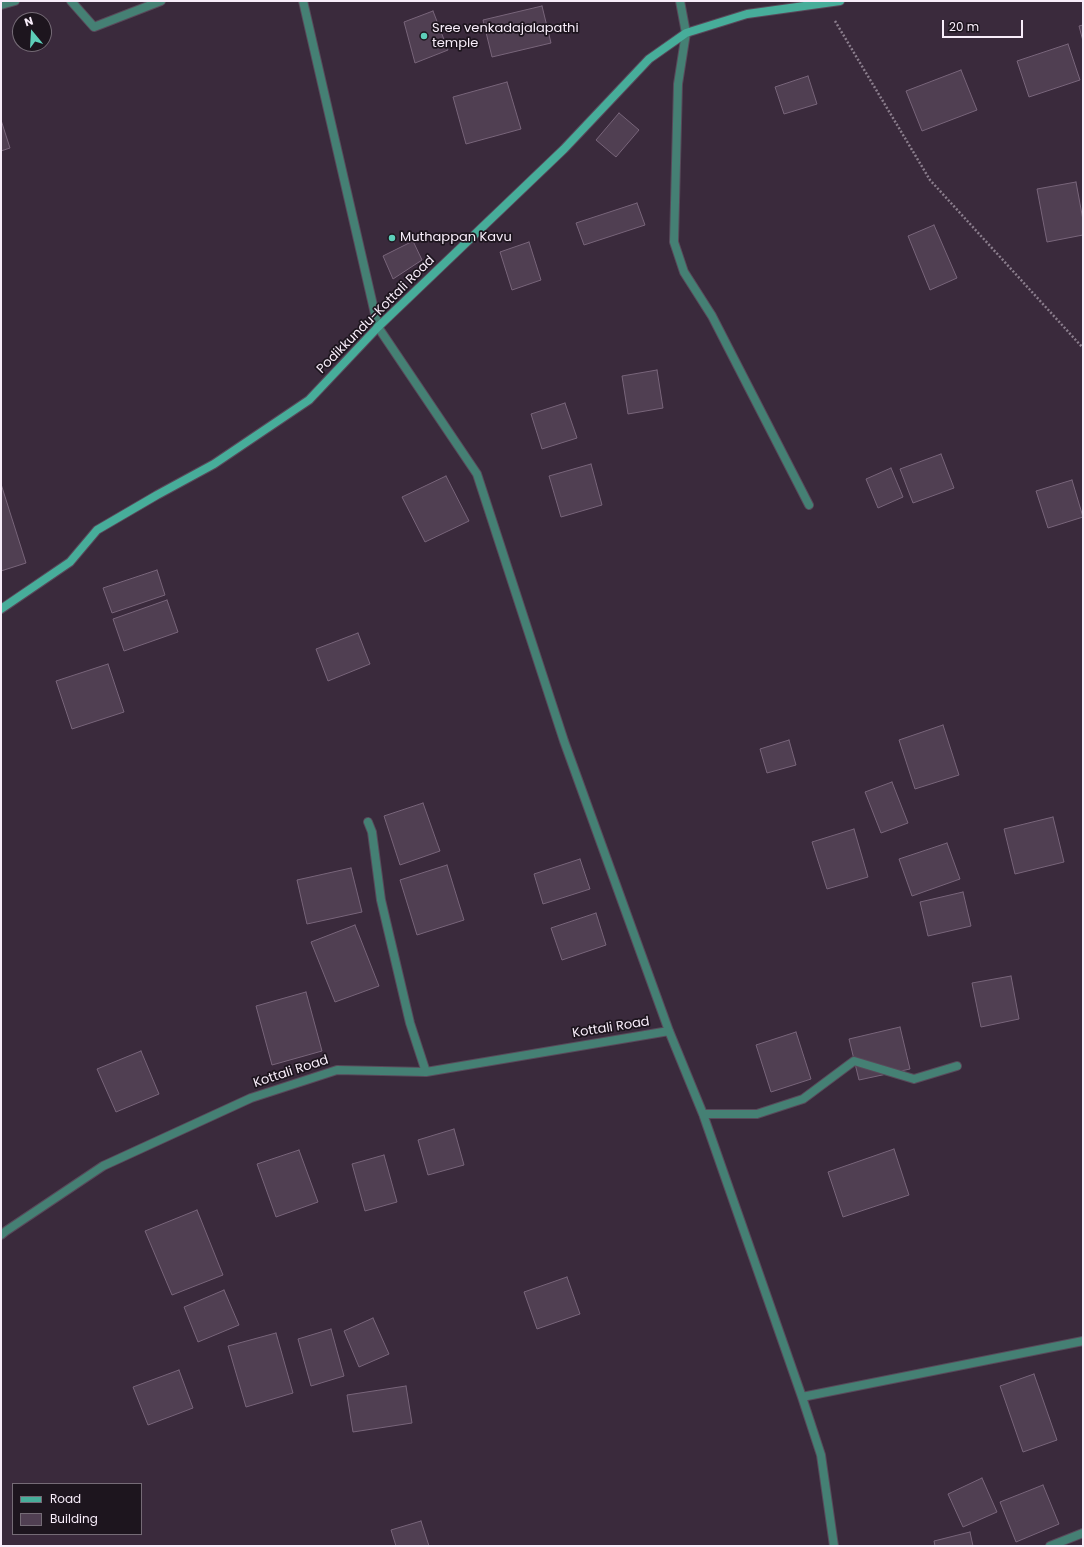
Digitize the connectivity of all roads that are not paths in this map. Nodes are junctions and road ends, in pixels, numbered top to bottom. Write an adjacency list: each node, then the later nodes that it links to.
1 (15, 1): 7 (street)
2 (71, 1): 3 (street)
3 (161, 1)
4 (303, 1): 9 (street)
5 (680, 1): 8 (street)
6 (840, 1): 8 (main road, Podikkundu-Kottali Road)
7 (1, 6)
8 (686, 33): 9 (main road, Podikkundu-Kottali Road); 10 (street)
9 (378, 327): 11 (main road, Podikkundu-Kottali Road); 13 (street)
10 (809, 505)
11 (1, 609)
12 (368, 822): 15 (street)
13 (668, 1031): 15 (street, Kottali Road); 16 (street)
14 (957, 1066): 16 (street)
15 (426, 1072): 17 (street, Kottali Road)
16 (702, 1114): 19 (street)
17 (1, 1235)
18 (1083, 1341): 19 (street)
19 (802, 1397): 21 (street)
20 (1083, 1533): 22 (street)
21 (834, 1546)
22 (1050, 1546)

